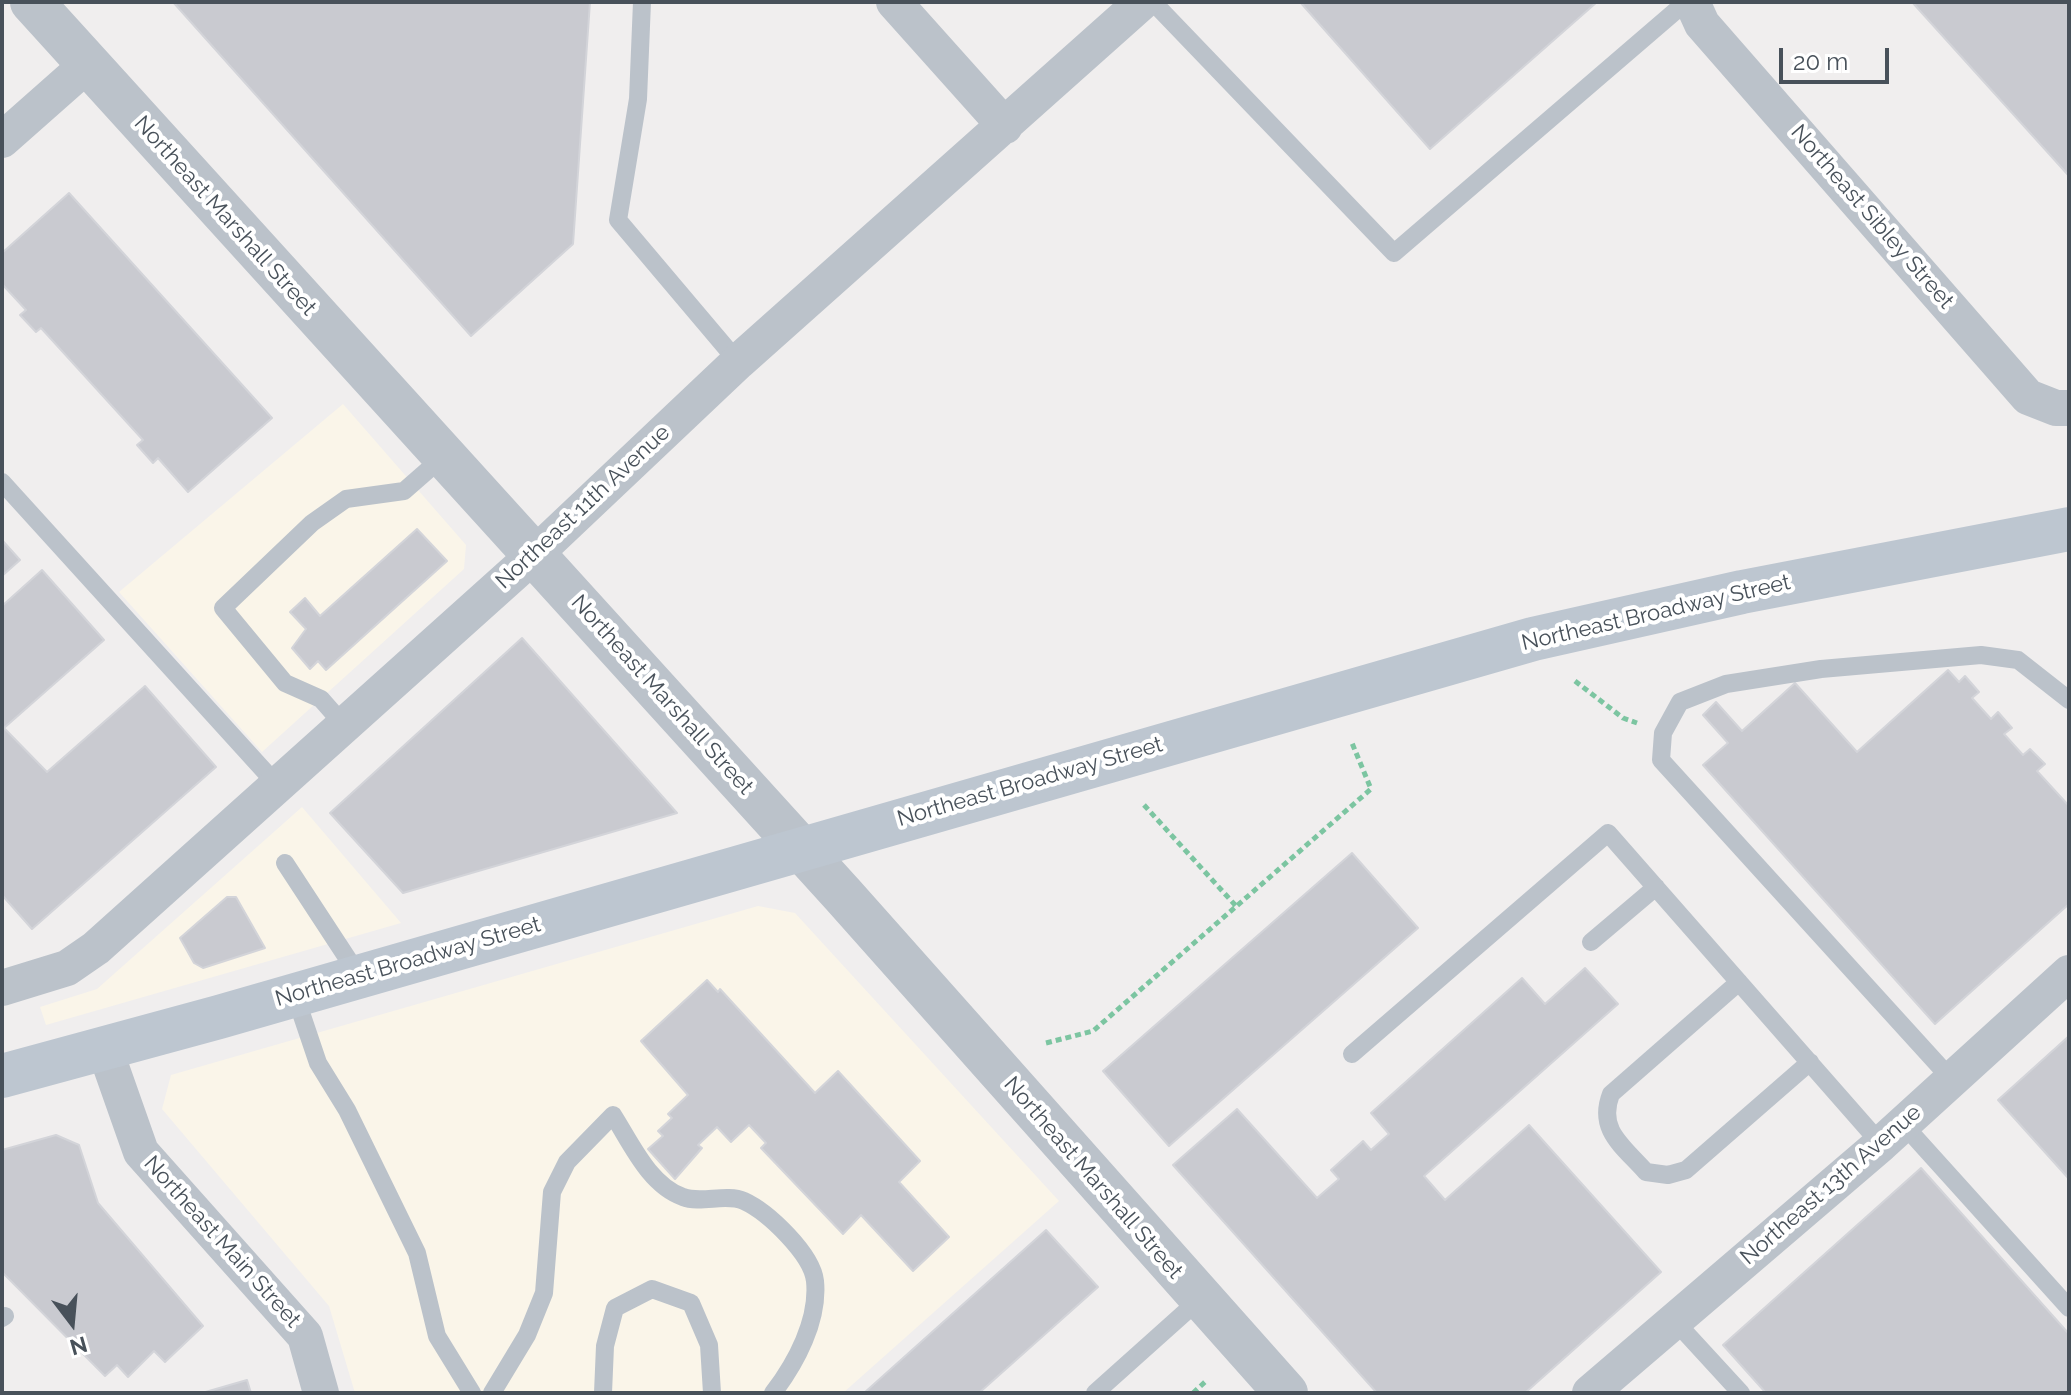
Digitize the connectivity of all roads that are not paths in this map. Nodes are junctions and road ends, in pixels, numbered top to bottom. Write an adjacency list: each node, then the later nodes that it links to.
1 (32, 2): 8 (street, Northeast Marshall Street)
2 (642, 2): 11 (lane)
3 (894, 2): 9 (street)
4 (1142, 2): 9 (street, Northeast 11th Avenue)
5 (1153, 2): 6 (lane)
6 (1686, 2)
7 (1692, 2): 12 (street, Northeast Sibley Street)
8 (88, 64): 10 (street); 13 (street, Northeast Marshall Street)
9 (1005, 126): 11 (street, Northeast 11th Avenue)
10 (2, 140)
11 (738, 362): 16 (street, Northeast 11th Avenue)
12 (2069, 408)
13 (444, 456): 16 (street, Northeast Marshall Street); 18 (lane)
14 (2, 482): 19 (lane)
15 (2069, 529): 20 (main road, Northeast Broadway Street)
16 (534, 555): 18 (street, Northeast 11th Avenue); 20 (street, Northeast Marshall Street)
17 (2069, 700): 33 (lane)
18 (343, 724): 19 (street, Northeast 11th Avenue)
19 (278, 786): 26 (street, Northeast 11th Avenue)
20 (800, 847): 25 (main road, Northeast Broadway Street); 35 (street, Northeast Marshall Street)
21 (285, 863): 25 (lane)
22 (1656, 887): 23 (lane); 27 (lane); 30 (lane)
23 (1591, 942)
24 (2069, 973): 33 (street, Northeast 13th Avenue)
25 (359, 976): 28 (main road, Northeast Broadway Street)
26 (4, 979)
27 (1739, 982): 31 (lane); 31 (lane)
28 (295, 995): 29 (main road, Northeast Broadway Street); 39 (lane)
29 (104, 1047): 32 (main road, Northeast Broadway Street); 38 (street, Northeast Main Street)
30 (1352, 1054)
31 (1810, 1062): 34 (lane)
32 (2, 1076)
33 (1952, 1080): 34 (street, Northeast 13th Avenue)
34 (1892, 1134): 36 (lane); 37 (street, Northeast 13th Avenue)
35 (1200, 1299): 44 (lane); 45 (street, Northeast Marshall Street)
36 (2069, 1308)
37 (1673, 1319): 46 (street, Northeast 13th Avenue); 47 (lane)
38 (321, 1393)
39 (472, 1393)
40 (492, 1393): 43 (lane)
41 (603, 1393): 42 (lane)
42 (712, 1393)
43 (773, 1393)
44 (1095, 1393)
45 (1286, 1393)
46 (1590, 1393)
47 (1741, 1393)

